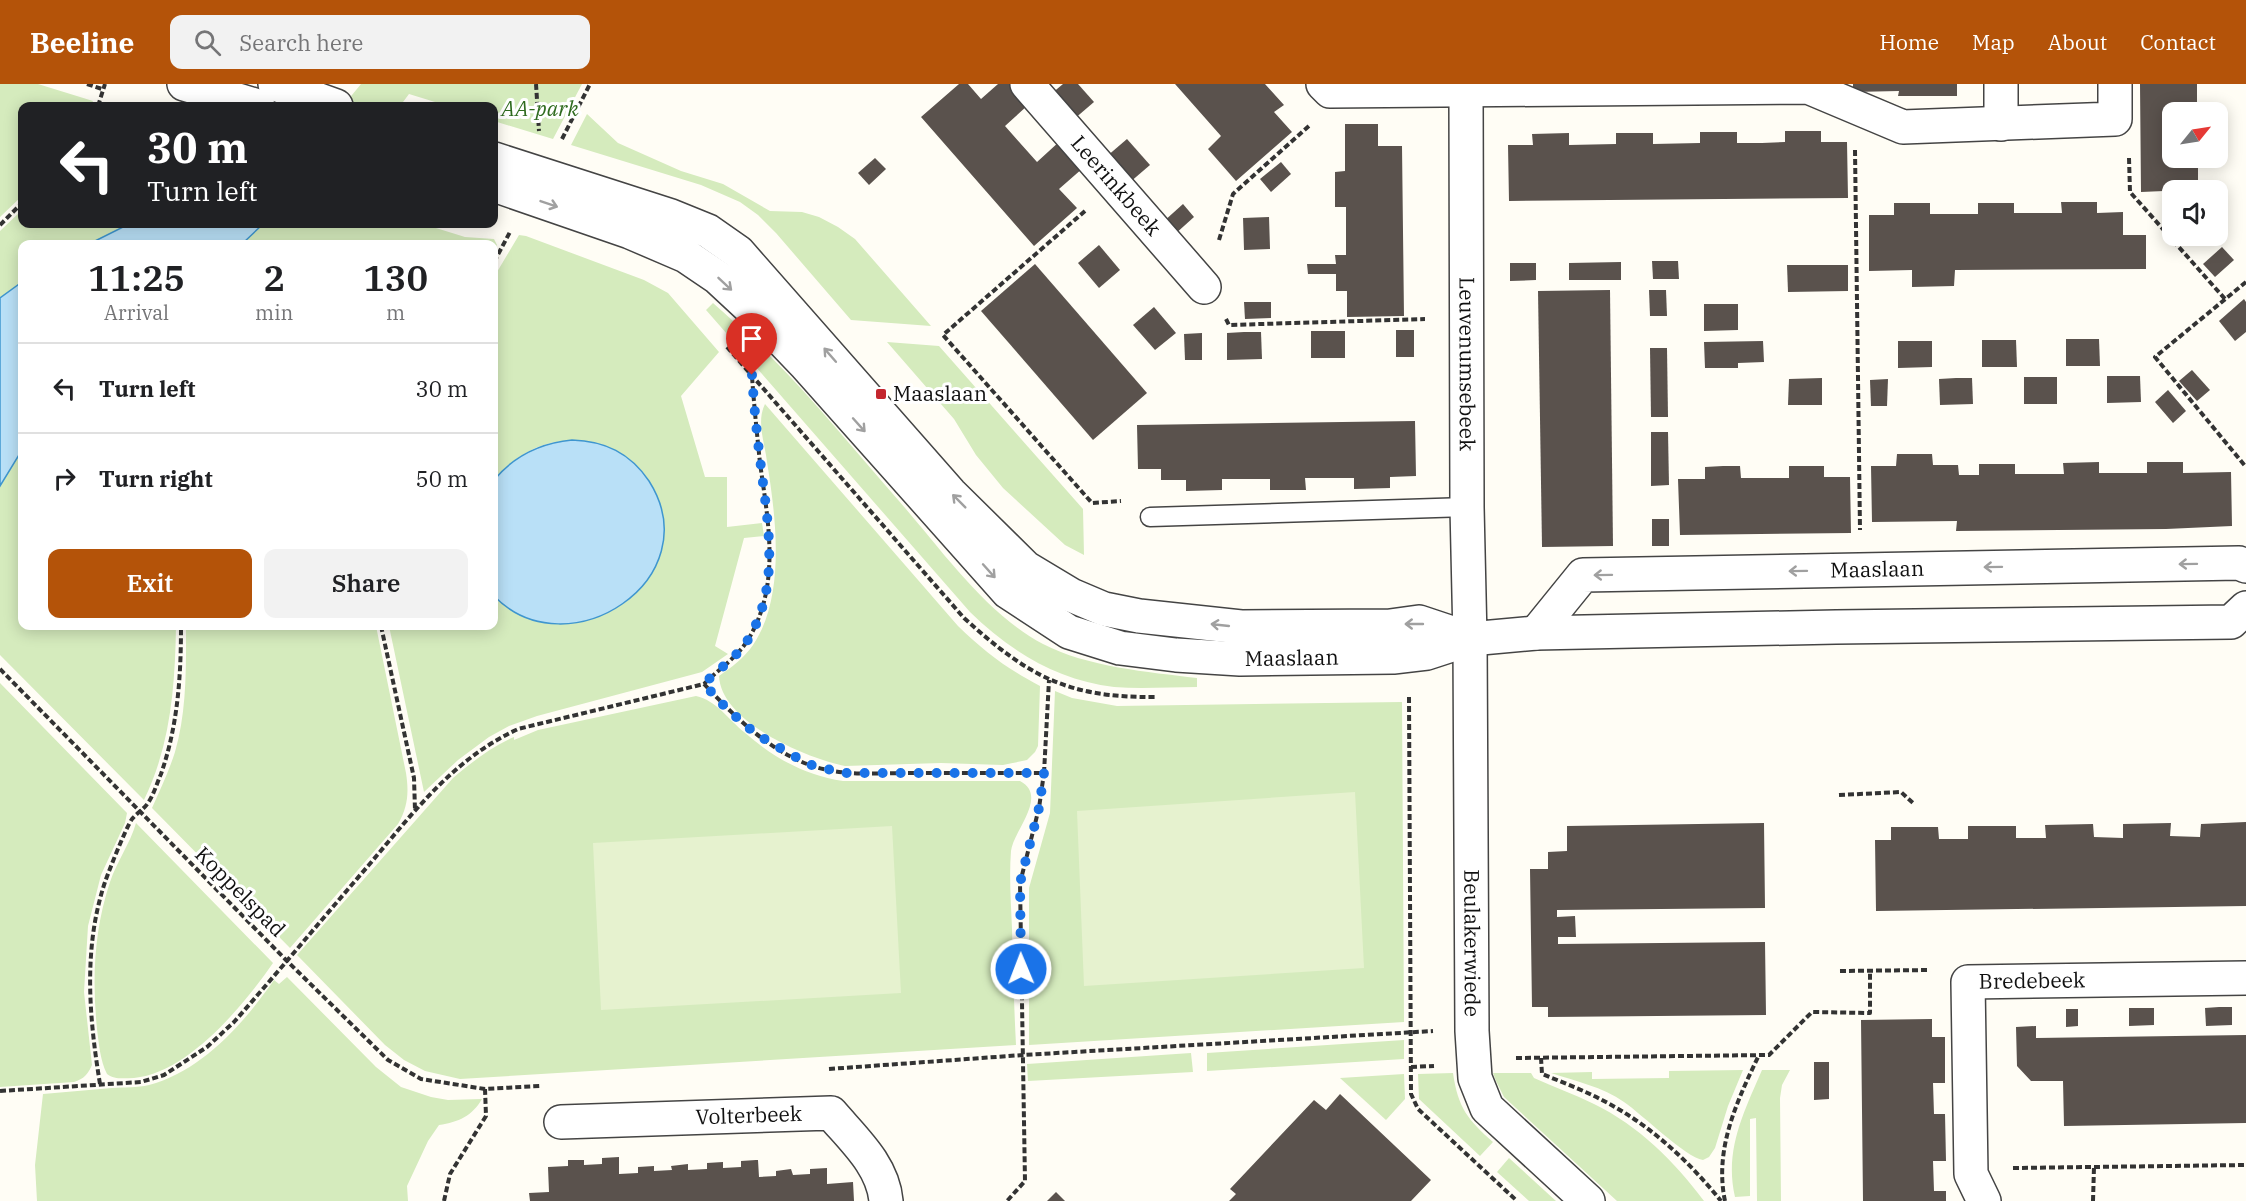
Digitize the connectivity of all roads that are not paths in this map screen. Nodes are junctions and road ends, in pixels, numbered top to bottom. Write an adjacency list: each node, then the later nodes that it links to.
1 (184, 84): 8 (street)
2 (275, 84): 9 (street)
3 (1027, 84): 13 (street, Leerinkbeek)
4 (2001, 84): 10 (street)
5 (2115, 84): 10 (street)
6 (1326, 87): 7 (street)
7 (1466, 90): 10 (street); 14 (street, Leuvenumsebeek)
8 (242, 102)
9 (325, 102)
10 (2001, 124)
11 (498, 160): 19 (street, Maaslaan, one-way to 11)
12 (498, 186): 19 (street, Maaslaan, one-way to 19)
13 (1204, 287)
14 (1467, 507): 15 (lane); 19 (street, Leuvenumsebeek)
15 (1150, 518)
16 (2246, 566): 18 (street, Maaslaan, one-way to 18)
17 (2241, 623): 18 (street, Maaslaan)
18 (1536, 633): 19 (street, Maaslaan)
19 (1470, 639): 24 (street, Beulakerwiede)
20 (2246, 978): 22 (street, Bredebeek)
21 (561, 1122): 23 (street, Volterbeek)
22 (1977, 1187)
23 (886, 1201)
24 (1588, 1201)

